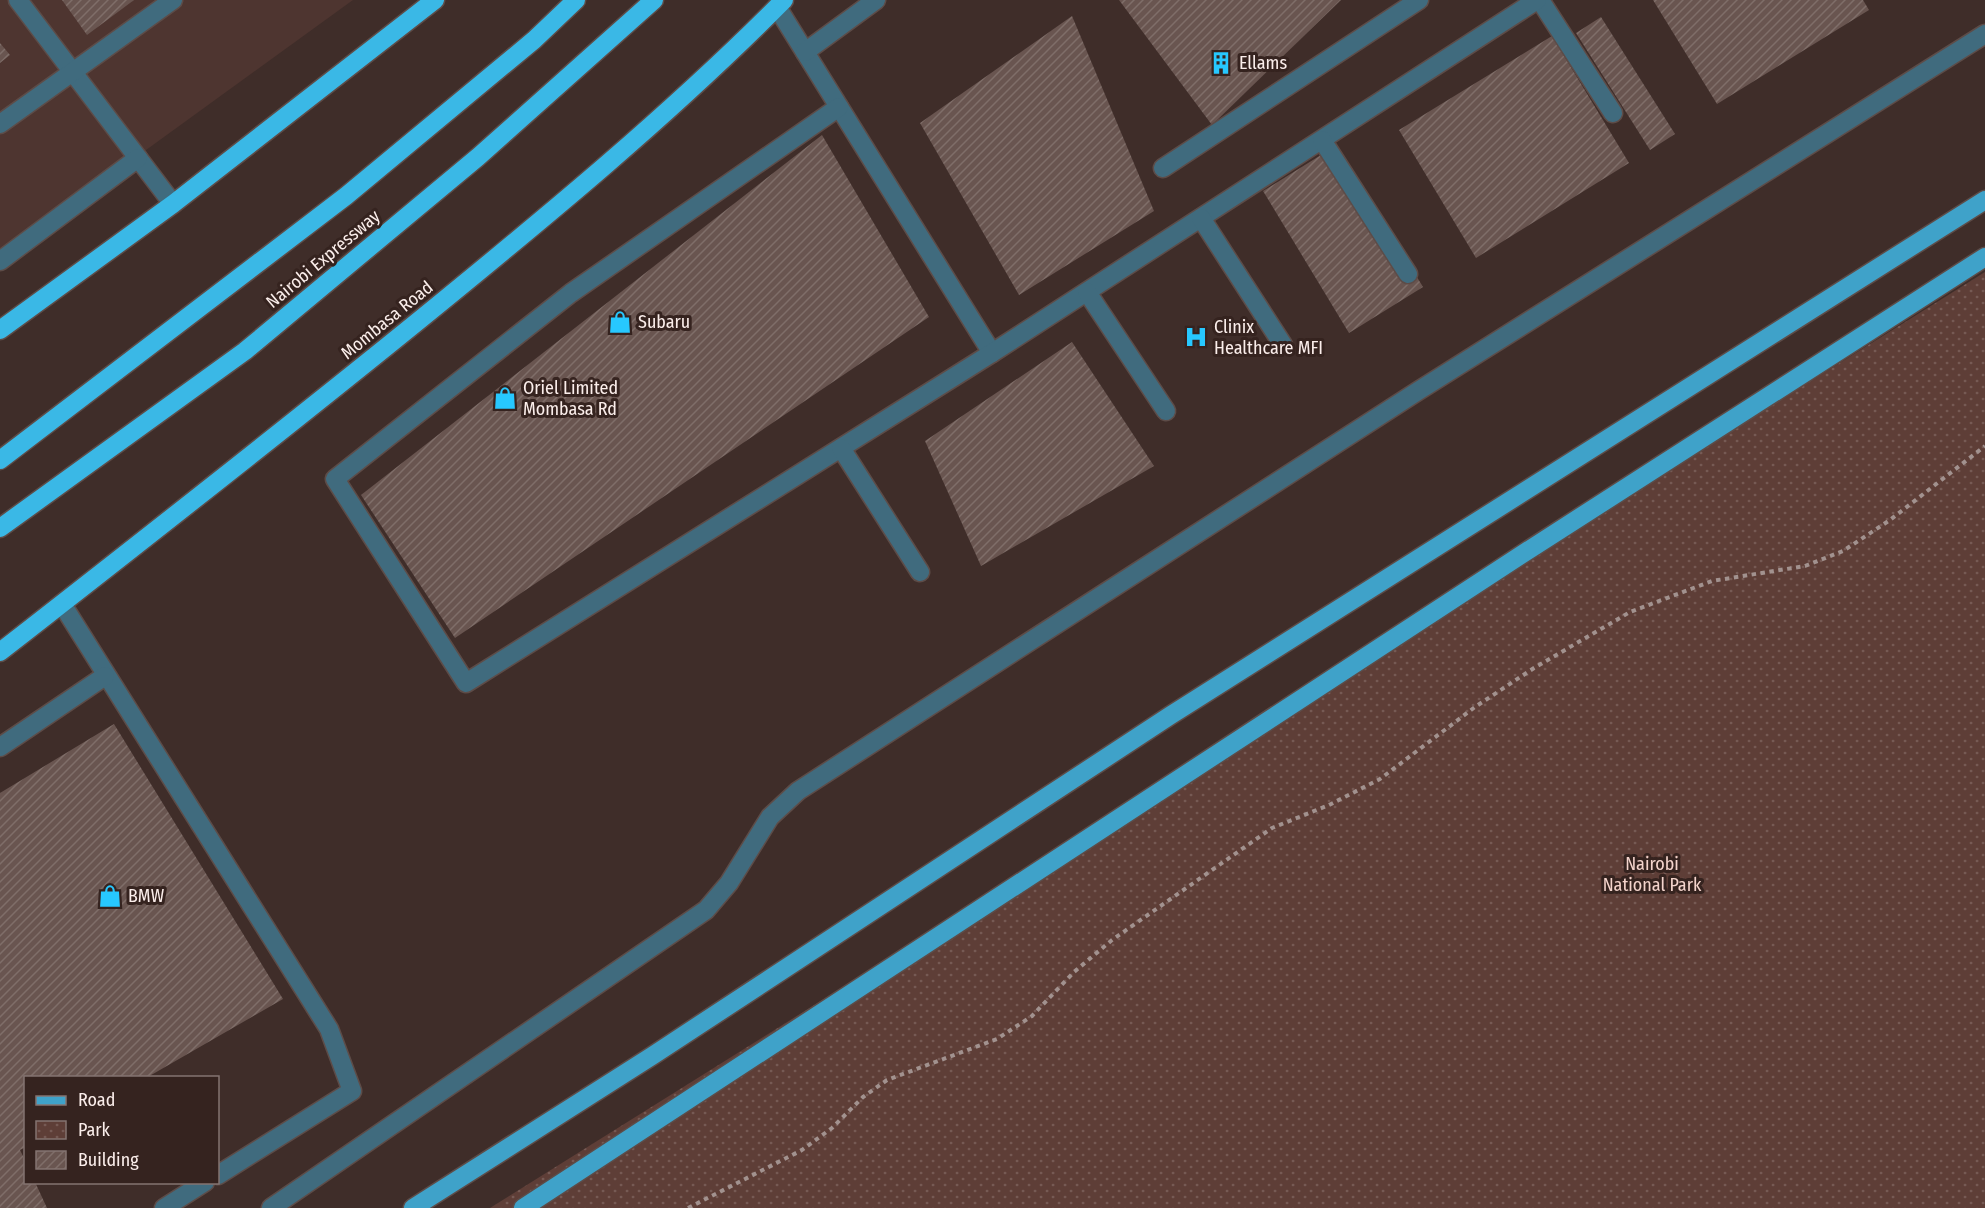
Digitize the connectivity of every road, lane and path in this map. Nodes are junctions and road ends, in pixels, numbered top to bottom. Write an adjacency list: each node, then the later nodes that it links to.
1 (18, 0): 12 (lane)
2 (173, 0): 12 (lane)
3 (435, 0): 20 (highway)
4 (576, 0): 32 (highway, Nairobi Expressway)
5 (654, 0): 33 (highway, Nairobi Expressway)
6 (876, 0): 11 (lane)
7 (1419, 0): 18 (lane)
8 (1539, 0): 14 (lane); 16 (lane)
9 (780, 3): 11 (lane); 37 (highway, Mombasa Road)
10 (1985, 34): 44 (lane)
11 (805, 52): 13 (lane)
12 (73, 72): 15 (lane); 17 (lane)
13 (839, 107): 28 (lane); 31 (lane)
14 (1613, 113)
15 (0, 124)
16 (1322, 140): 21 (lane); 24 (lane)
17 (138, 158): 20 (lane); 23 (lane)
18 (1163, 168)
19 (1985, 200): 45 (main road)
20 (173, 204): 26 (highway)
21 (1201, 218): 25 (lane); 27 (lane)
22 (1985, 257): 46 (main road)
23 (0, 261)
24 (1408, 274)
25 (1087, 292): 28 (lane); 29 (lane)
26 (0, 330)
27 (1283, 345)
28 (992, 353): 31 (lane)
29 (1166, 411)
30 (1985, 446): 47 (path)
31 (841, 448): 36 (lane)
32 (0, 460)
33 (74, 475): 34 (highway, Nairobi Expressway); 35 (highway)
34 (0, 528)
35 (0, 543)
36 (920, 572)
37 (62, 604): 38 (highway, Mombasa Road); 39 (lane)
38 (0, 652)
39 (105, 676): 40 (lane); 41 (lane)
40 (0, 747)
41 (219, 1174)
42 (202, 1184): 43 (lane)
43 (164, 1208)
44 (271, 1208)
45 (413, 1208)
46 (523, 1208)
47 (688, 1208)

